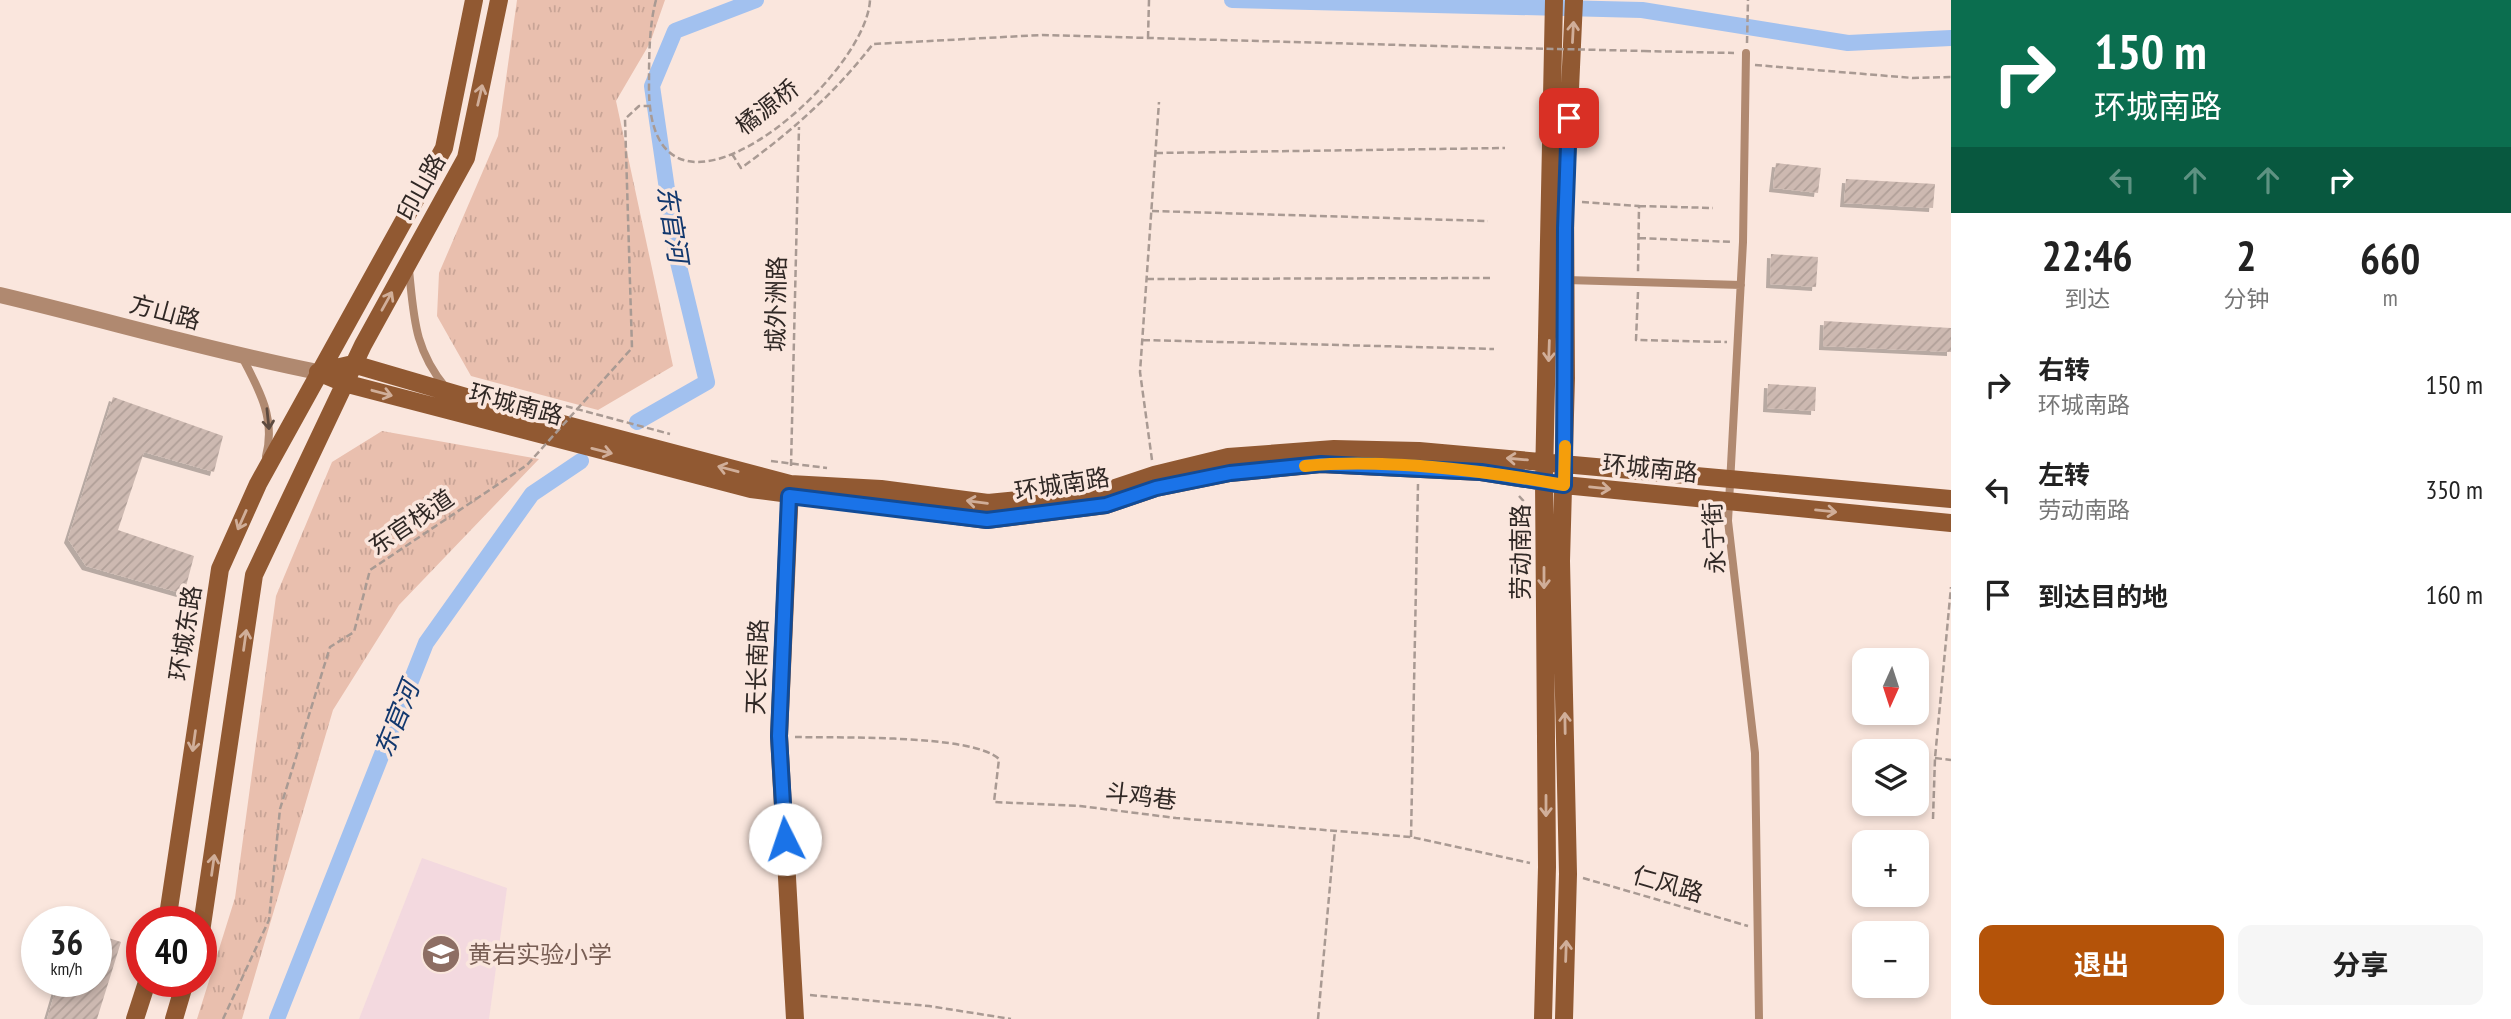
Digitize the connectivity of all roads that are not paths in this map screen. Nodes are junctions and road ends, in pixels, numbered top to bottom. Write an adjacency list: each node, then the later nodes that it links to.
1 (474, 0): 12 (main road, 印山路)
2 (499, 0): 6 (main road, 印山路, one-way to 2)
3 (1554, 0): 15 (main road, 劳动南路, one-way to 15)
4 (1574, 0): 7 (main road, 劳动南路, one-way to 4)
5 (1746, 53): 8 (lane, 永宁街)
6 (408, 262): 11 (main road, 印山路, one-way to 6); 14 (lane)
7 (1564, 280): 8 (lane); 16 (main road, 劳动南路)
8 (1741, 285): 18 (lane, 永宁街)
9 (0, 295): 10 (street, 方山路)
10 (242, 357): 12 (street, 方山路); 19 (lane, one-way to 19)
11 (353, 364): 12 (main road); 13 (main road, 印山路); 14 (main road)
12 (318, 372): 13 (main road, 环城南路); 19 (main road, 环城东路)
13 (344, 383): 21 (main road, 环城南路, one-way to 21); 26 (main road, one-way to 13)
14 (450, 393): 21 (main road, one-way to 14)
15 (1544, 462): 16 (main road); 17 (main road, 劳动南路); 21 (main road, one-way to 21)
16 (1564, 465): 18 (main road); 20 (main road, 劳动南路)
17 (1544, 481): 20 (main road, 环城南路); 21 (main road, 环城南路); 32 (main road, 劳动南路, one-way to 32)
18 (1731, 481): 22 (main road); 23 (lane, 永宁街)
19 (258, 484): 25 (main road, 环城东路, one-way to 25)
20 (1564, 485): 23 (main road, 环城南路, one-way to 23); 33 (main road, 劳动南路, one-way to 20)
21 (789, 490): 31 (main road, 天长南路)
22 (1951, 499)
23 (1730, 501): 24 (main road, 环城南路, one-way to 24); 34 (lane, 永宁街)
24 (1951, 523)
25 (169, 906)
26 (205, 906)
27 (142, 997): 29 (main road)
28 (181, 997): 30 (main road)
29 (135, 1019)
30 (174, 1019)
31 (795, 1019)
32 (1543, 1019)
33 (1564, 1019)
34 (1759, 1019)

